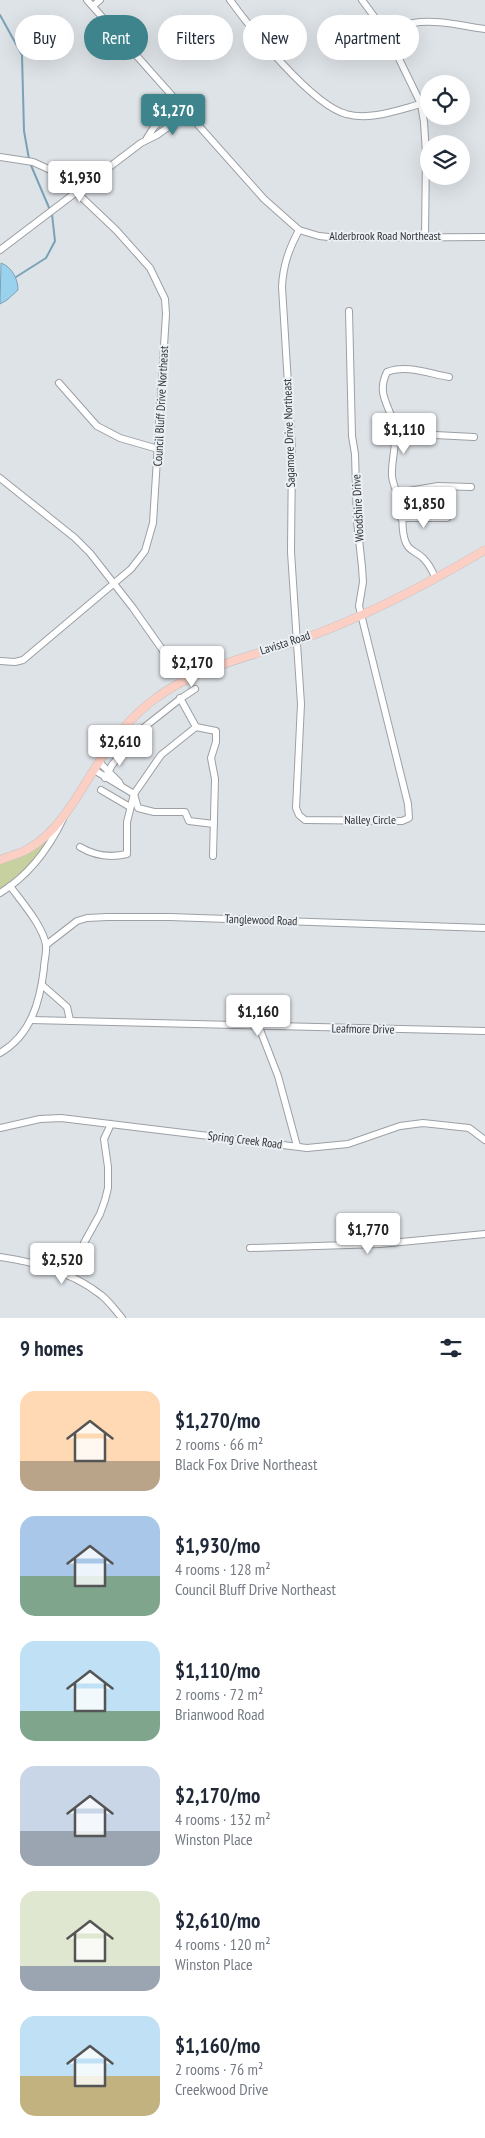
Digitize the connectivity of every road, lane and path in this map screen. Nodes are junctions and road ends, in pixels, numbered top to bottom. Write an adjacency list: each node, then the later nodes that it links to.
1 (87, 0): 5 (street, Alderbrook Road Northeast)
2 (100, 0): 5 (street)
3 (230, 0): 12 (street)
4 (362, 0): 6 (street)
5 (93, 6): 11 (street, Alderbrook Road Northeast)
6 (373, 15)
7 (419, 23): 8 (street)
8 (485, 29)
9 (399, 60): 10 (street)
10 (420, 102)
11 (179, 103): 13 (street, Alderbrook Road Northeast); 15 (street)
12 (420, 104)
13 (188, 113): 15 (street); 18 (street, Alderbrook Road Northeast)
14 (424, 125): 19 (street)
15 (147, 138): 17 (street)
16 (0, 158): 17 (street, Council Bluff Drive Northeast)
17 (76, 192): 21 (street); 27 (street, Council Bluff Drive Northeast)
18 (299, 230): 19 (street, Alderbrook Road Northeast); 37 (street, Sagamore Drive Northeast)
19 (425, 237): 20 (street, Alderbrook Road Northeast)
20 (485, 237)
21 (0, 250)
22 (349, 311): 36 (street, Woodshire Drive)
23 (449, 377): 25 (street)
24 (59, 383): 27 (street)
25 (396, 433): 26 (street); 30 (street)
26 (474, 436)
27 (158, 449): 35 (street, Council Bluff Drive Northeast)
28 (0, 478): 35 (street)
29 (470, 487): 30 (street)
30 (397, 493): 31 (street)
31 (401, 518): 32 (street); 34 (street)
32 (447, 518)
33 (485, 550): 34 (main road, Lavista Road)
34 (435, 577): 36 (main road, Lavista Road)
35 (115, 584): 38 (street, Council Bluff Drive Northeast); 39 (street)
36 (361, 615): 37 (main road, Lavista Road); 37 (street, Nalley Circle)
37 (298, 641): 39 (main road, Lavista Road)
38 (0, 661)
39 (187, 678): 43 (main road, Lavista Road)
40 (195, 689): 41 (street)
41 (180, 698): 42 (street); 45 (street)
42 (196, 727): 49 (street); 52 (street)
43 (99, 762): 44 (main road, Lavista Road); 45 (street)
44 (94, 770): 46 (street); 51 (main road, Lavista Road)
45 (110, 772): 46 (street); 47 (street)
46 (105, 778): 47 (street)
47 (121, 786): 49 (street)
48 (101, 790): 50 (street)
49 (134, 794): 50 (street); 52 (street)
50 (130, 807): 53 (street)
51 (67, 813): 55 (main road, Lavista Road); 56 (street)
52 (214, 824): 54 (street)
53 (80, 847)
54 (213, 856)
55 (0, 860)
56 (10, 886): 57 (street); 59 (street)
57 (0, 893)
58 (485, 928): 59 (street, Tanglewood Road)
59 (46, 945): 60 (street)
60 (42, 985): 61 (street); 62 (street)
61 (31, 1020): 62 (street, Leafmore Drive); 65 (street)
62 (70, 1020): 63 (street, Leafmore Drive)
63 (259, 1027): 64 (street, Leafmore Drive); 69 (street)
64 (485, 1031)
65 (0, 1053)
66 (111, 1124): 67 (street, Spring Creek Road); 69 (street, Spring Creek Road); 73 (street)
67 (0, 1128)
68 (485, 1140): 69 (street, Spring Creek Road)
69 (297, 1146)
70 (485, 1234): 71 (street)
71 (250, 1248)
72 (0, 1257): 73 (street)
73 (69, 1276): 74 (street)
74 (122, 1318)

